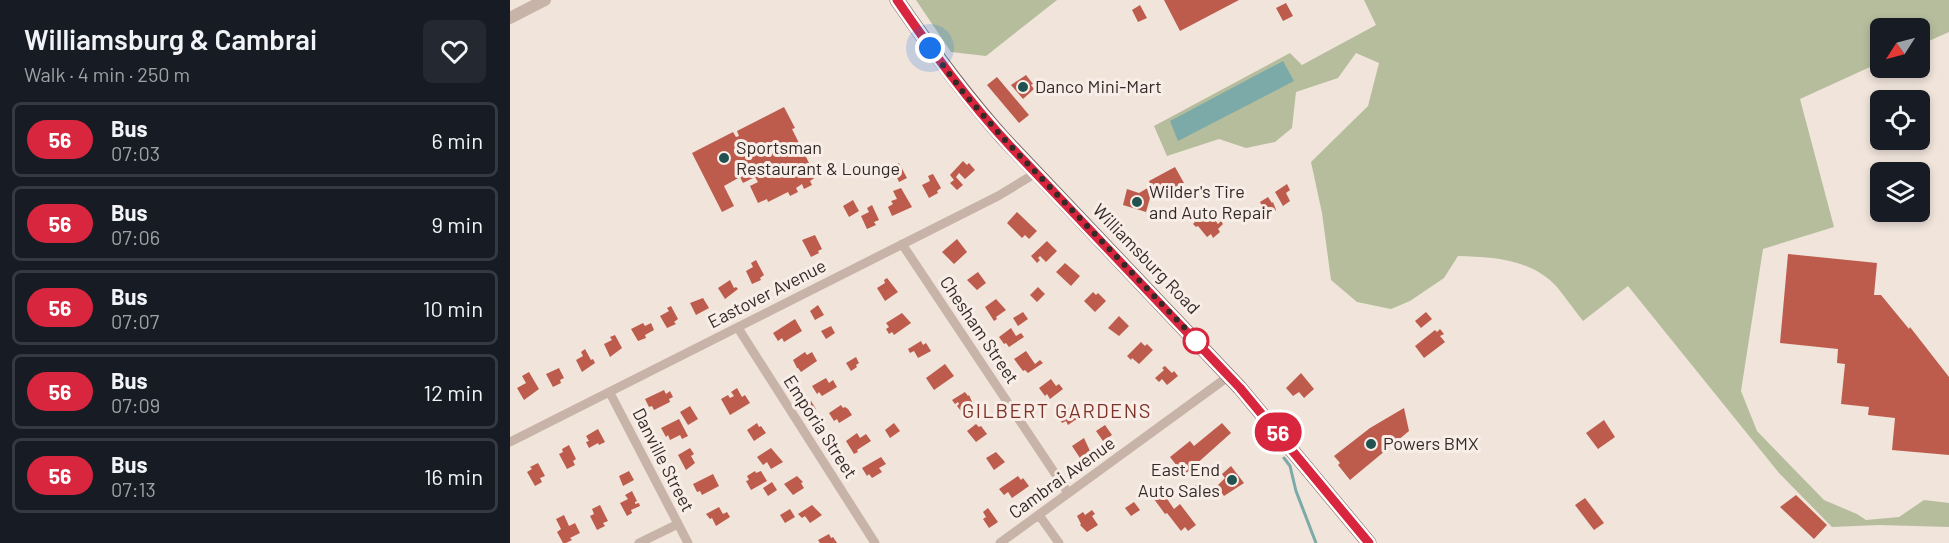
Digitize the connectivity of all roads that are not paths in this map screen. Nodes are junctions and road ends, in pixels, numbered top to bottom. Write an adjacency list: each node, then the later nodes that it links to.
1 (545, 0): 3 (street)
2 (897, 0): 4 (main road, Williamsburg Road)
3 (510, 18)
4 (1036, 173): 5 (street, Eastover Avenue); 7 (main road, Williamsburg Road)
5 (902, 244): 6 (street, Eastover Avenue); 10 (street, Chesham Street)
6 (738, 328): 8 (street, Eastover Avenue); 15 (street, Emporia Street)
7 (1229, 376): 10 (street, Cambrai Avenue); 18 (main road, Williamsburg Road)
8 (610, 393): 9 (street, Eastover Avenue); 12 (street, Danville Street)
9 (510, 442)
10 (1068, 493): 11 (street, Cambrai Avenue)
11 (1040, 515): 16 (street, Cambrai Avenue); 17 (street)
12 (678, 524): 13 (street); 14 (street, Danville Street)
13 (639, 543)
14 (688, 543)
15 (875, 543)
16 (1000, 543)
17 (1059, 543)
18 (1369, 543)

